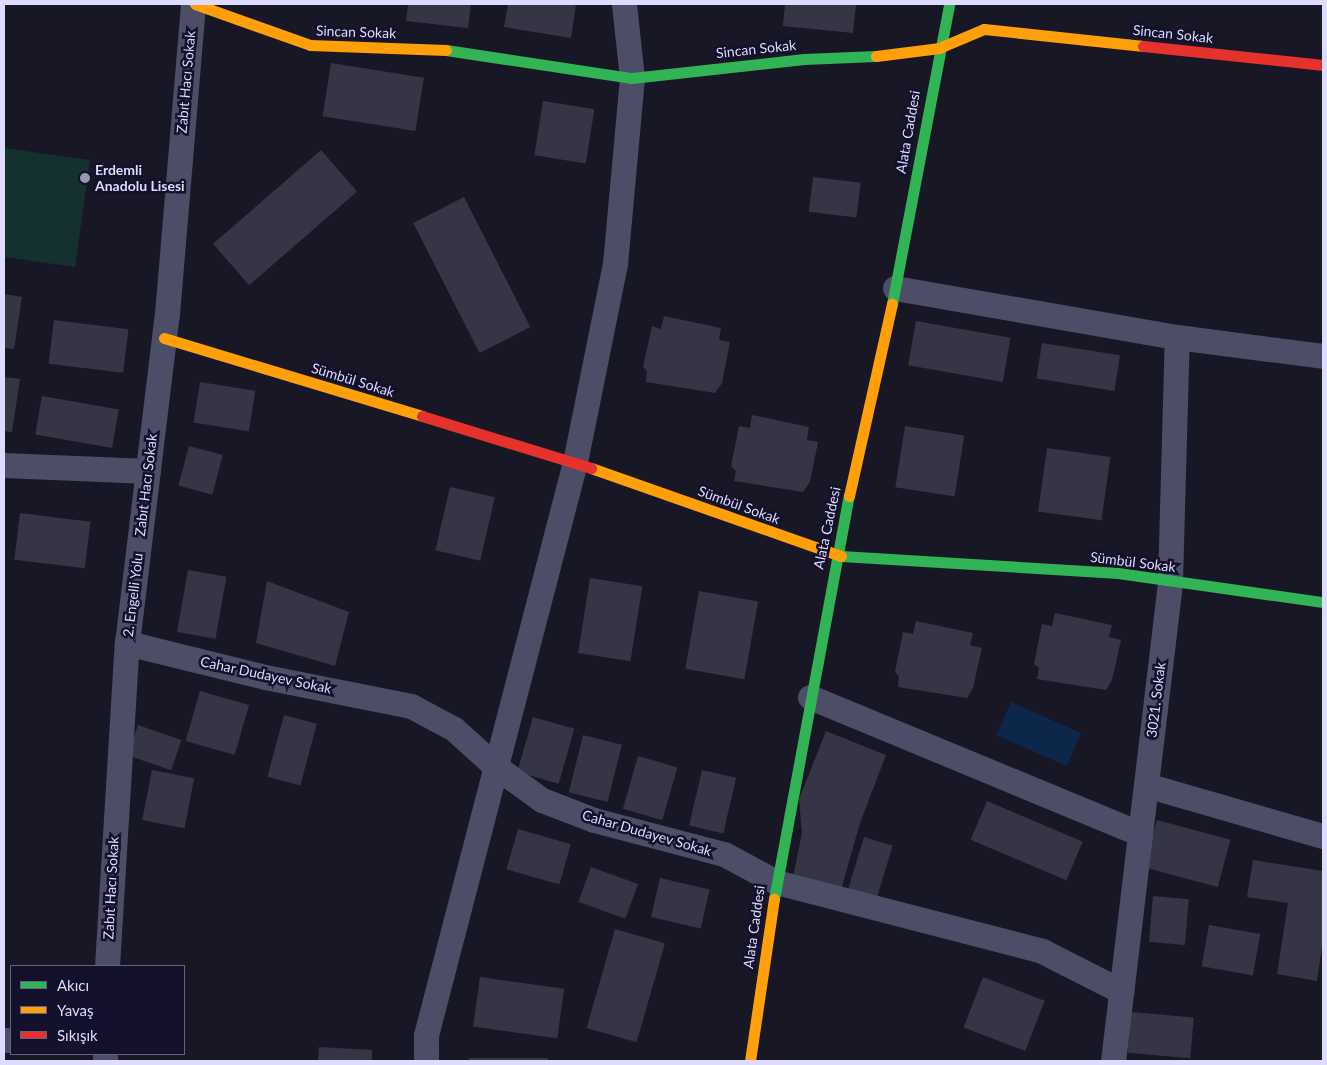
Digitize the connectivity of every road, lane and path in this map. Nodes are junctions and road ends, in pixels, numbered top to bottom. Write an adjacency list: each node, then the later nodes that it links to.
1 (194, 4): 6 (street, Sincan Sokak); 9 (street, Zabıt Hacı Sokak)
2 (624, 4): 6 (street)
3 (949, 4): 4 (street, Alata Caddesi)
4 (939, 48): 5 (street, Sincan Sokak); 6 (street, Sincan Sokak); 7 (street, Alata Caddesi)
5 (1323, 66)
6 (632, 78): 11 (street)
7 (895, 288): 8 (street); 15 (street, Alata Caddesi)
8 (1177, 337): 10 (street); 16 (street, 3021. Sokak)
9 (164, 338): 11 (street, Sümbül Sokak); 13 (street, Zabıt Hacı Sokak)
10 (1323, 356)
11 (575, 462): 15 (street, Sümbül Sokak); 21 (street)
12 (4, 465): 13 (street)
13 (148, 471): 14 (street, Zabıt Hacı Sokak)
14 (139, 543): 18 (street, 2. Engelli Yolu)
15 (836, 556): 16 (street, Sümbül Sokak); 19 (street, Alata Caddesi)
16 (1170, 581): 17 (street, Sümbül Sokak); 22 (street, 3021. Sokak)
17 (1323, 602)
18 (127, 643): 20 (street, 2. Engelli Yolu); 26 (street, Zabıt Hacı Sokak)
19 (810, 697): 23 (street); 25 (street, Alata Caddesi)
20 (411, 706): 21 (street, Cahar Dudayev Sokak)
21 (494, 766): 25 (street, Cahar Dudayev Sokak); 28 (street)
22 (1146, 785): 23 (street, 3021. Sokak); 24 (street)
23 (1140, 834): 27 (street, 3021. Sokak)
24 (1323, 836)
25 (776, 882): 27 (street, Cahar Dudayev Sokak); 29 (street, Alata Caddesi)
26 (107, 965)
27 (1121, 991): 30 (street, 3021. Sokak)
28 (426, 1061)
29 (750, 1061)
30 (1114, 1061)

